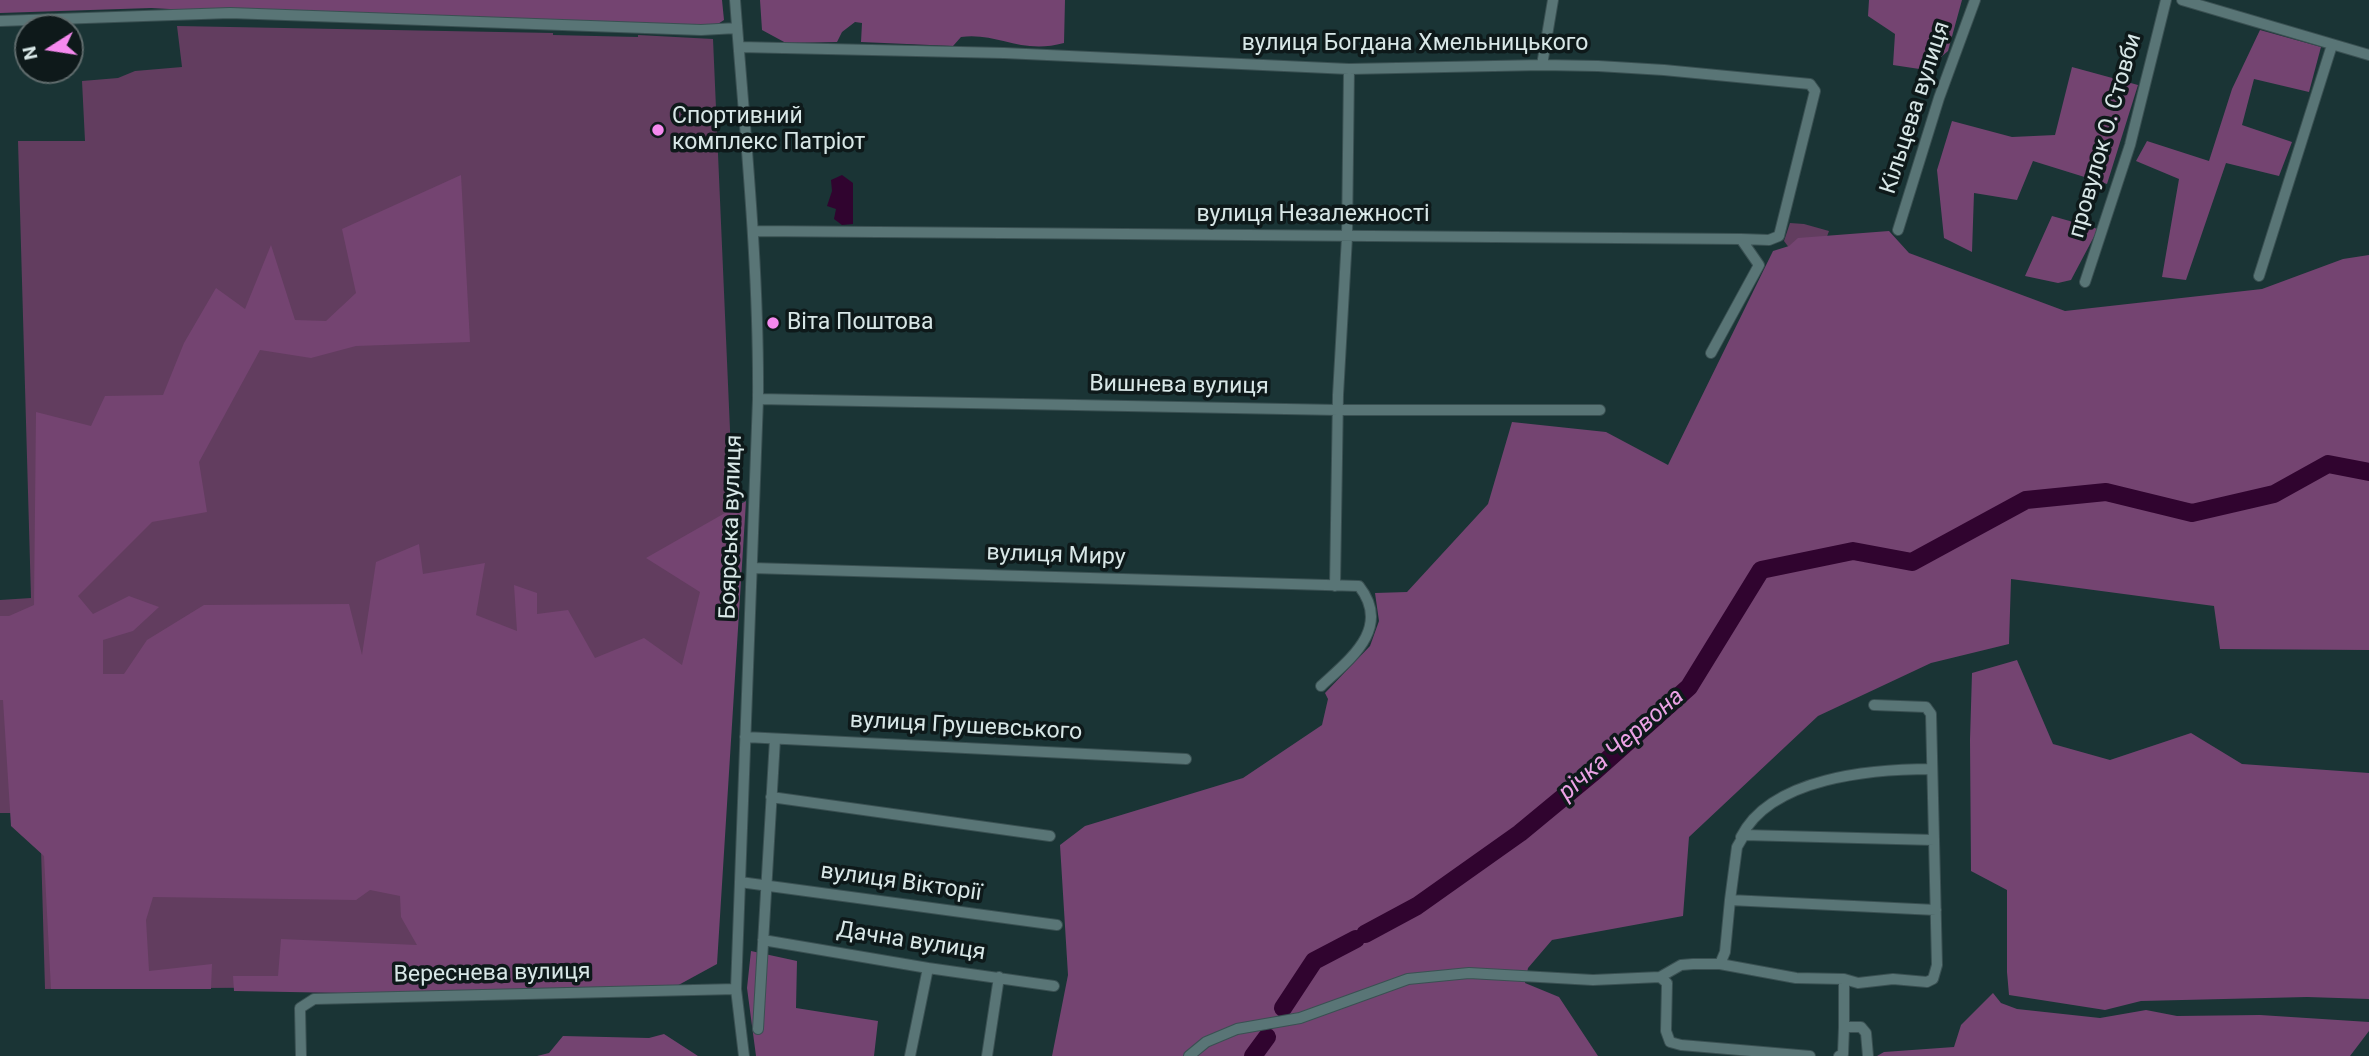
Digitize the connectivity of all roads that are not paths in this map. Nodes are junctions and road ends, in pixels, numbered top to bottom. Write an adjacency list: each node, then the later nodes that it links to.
1 (734, 0): 7 (street, Боярська вулиця)
2 (1553, 0): 11 (street)
3 (1975, 0): 13 (street, Кільцева вулиця)
4 (2166, 0): 18 (street, провулок О. Стовби)
5 (2182, 0): 8 (street)
6 (0, 21): 7 (street)
7 (737, 28): 9 (street, Боярська вулиця)
8 (2332, 45): 10 (street); 17 (street)
9 (739, 47): 12 (street, вулиця Богдана Хмельницького); 14 (street, Боярська вулиця)
10 (2369, 55)
11 (1542, 65): 12 (street, вулиця Богдана Хмельницького); 16 (street, вулиця Богдана Хмельницького)
12 (1349, 69): 15 (street)
13 (1898, 230)
14 (754, 231): 15 (street, вулиця Незалежності); 20 (street, Боярська вулиця)
15 (1347, 237): 16 (street, вулиця Незалежності); 21 (street)
16 (1741, 239): 19 (street)
17 (2259, 276)
18 (2085, 282)
19 (1711, 353)
20 (758, 399): 21 (street, Вишнева вулиця); 23 (street, Боярська вулиця)
21 (1338, 410): 22 (street, Вишнева вулиця); 24 (street)
22 (1600, 410)
23 (752, 568): 24 (street, вулиця Миру); 27 (street, Боярська вулиця)
24 (1335, 586): 25 (street, вулиця Миру)
25 (1321, 686)
26 (1874, 705): 30 (street)
27 (745, 737): 28 (street, вулиця Грушевського); 35 (street, Боярська вулиця)
28 (775, 739): 29 (street, вулиця Грушевського); 31 (street)
29 (1185, 759)
30 (1932, 769): 33 (street); 34 (street)
31 (771, 797): 32 (street); 36 (street)
32 (1050, 836)
33 (1739, 840): 34 (street); 37 (street)
34 (1934, 840): 38 (street)
35 (740, 882): 36 (street, вулиця Вікторії); 47 (street, Боярська вулиця)
36 (766, 885): 39 (street, вулиця Вікторії); 40 (street)
37 (1730, 900): 38 (street); 41 (street)
38 (1936, 910): 45 (street)
39 (1057, 925)
40 (763, 940): 42 (street, Дачна вулиця); 49 (street)
41 (1720, 964): 44 (street); 45 (street)
42 (928, 968): 43 (street, Дачна вулиця); 53 (street)
43 (999, 977): 46 (street, Дачна вулиця); 54 (street)
44 (1660, 977): 55 (street); 56 (street)
45 (1844, 979): 48 (street)
46 (1054, 986)
47 (736, 989): 51 (street, Вереснева вулиця); 52 (street, Боярська вулиця)
48 (1844, 1027): 57 (street); 58 (street)
49 (758, 1029)
50 (1881, 1047): 58 (street)
51 (301, 1056)
52 (744, 1056)
53 (911, 1056)
54 (987, 1056)
55 (1189, 1056)
56 (1810, 1056)
57 (1839, 1056)
58 (1868, 1056)

